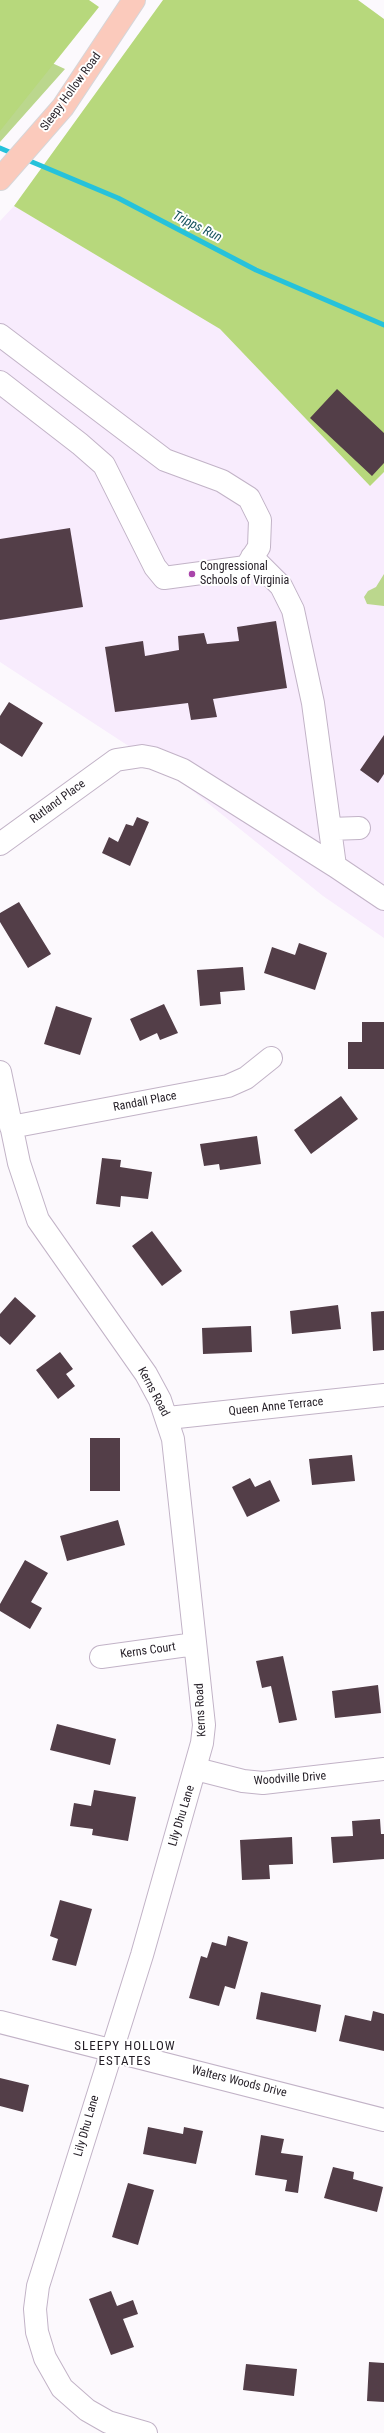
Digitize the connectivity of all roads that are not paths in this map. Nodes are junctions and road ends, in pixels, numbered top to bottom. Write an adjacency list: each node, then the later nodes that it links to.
1 (134, 0): 2 (main road, Sleepy Hollow Road)
2 (2, 176)
3 (0, 335): 5 (street)
4 (0, 382): 5 (street)
5 (252, 557): 7 (street)
6 (359, 828): 7 (street)
7 (330, 829): 9 (street)
8 (0, 844): 9 (street, Rutland Place)
9 (335, 866): 10 (street)
10 (384, 899)
11 (271, 1058): 13 (street, Randall Place)
12 (0, 1072): 13 (street, Kerns Road)
13 (11, 1127): 15 (street, Kerns Road)
14 (384, 1394): 15 (street, Queen Anne Terrace)
15 (168, 1418): 16 (street, Kerns Road)
16 (195, 1644): 17 (street, Kerns Court); 18 (street, Kerns Road)
17 (101, 1657)
18 (196, 1769): 19 (street, Woodville Drive); 21 (street, Lily Dhu Lane)
19 (384, 1769)
20 (0, 2022): 21 (street, Walters Woods Drive)
21 (111, 2050): 22 (street, Walters Woods Drive); 23 (street, Lily Dhu Lane)
22 (384, 2120)
23 (146, 2433)

